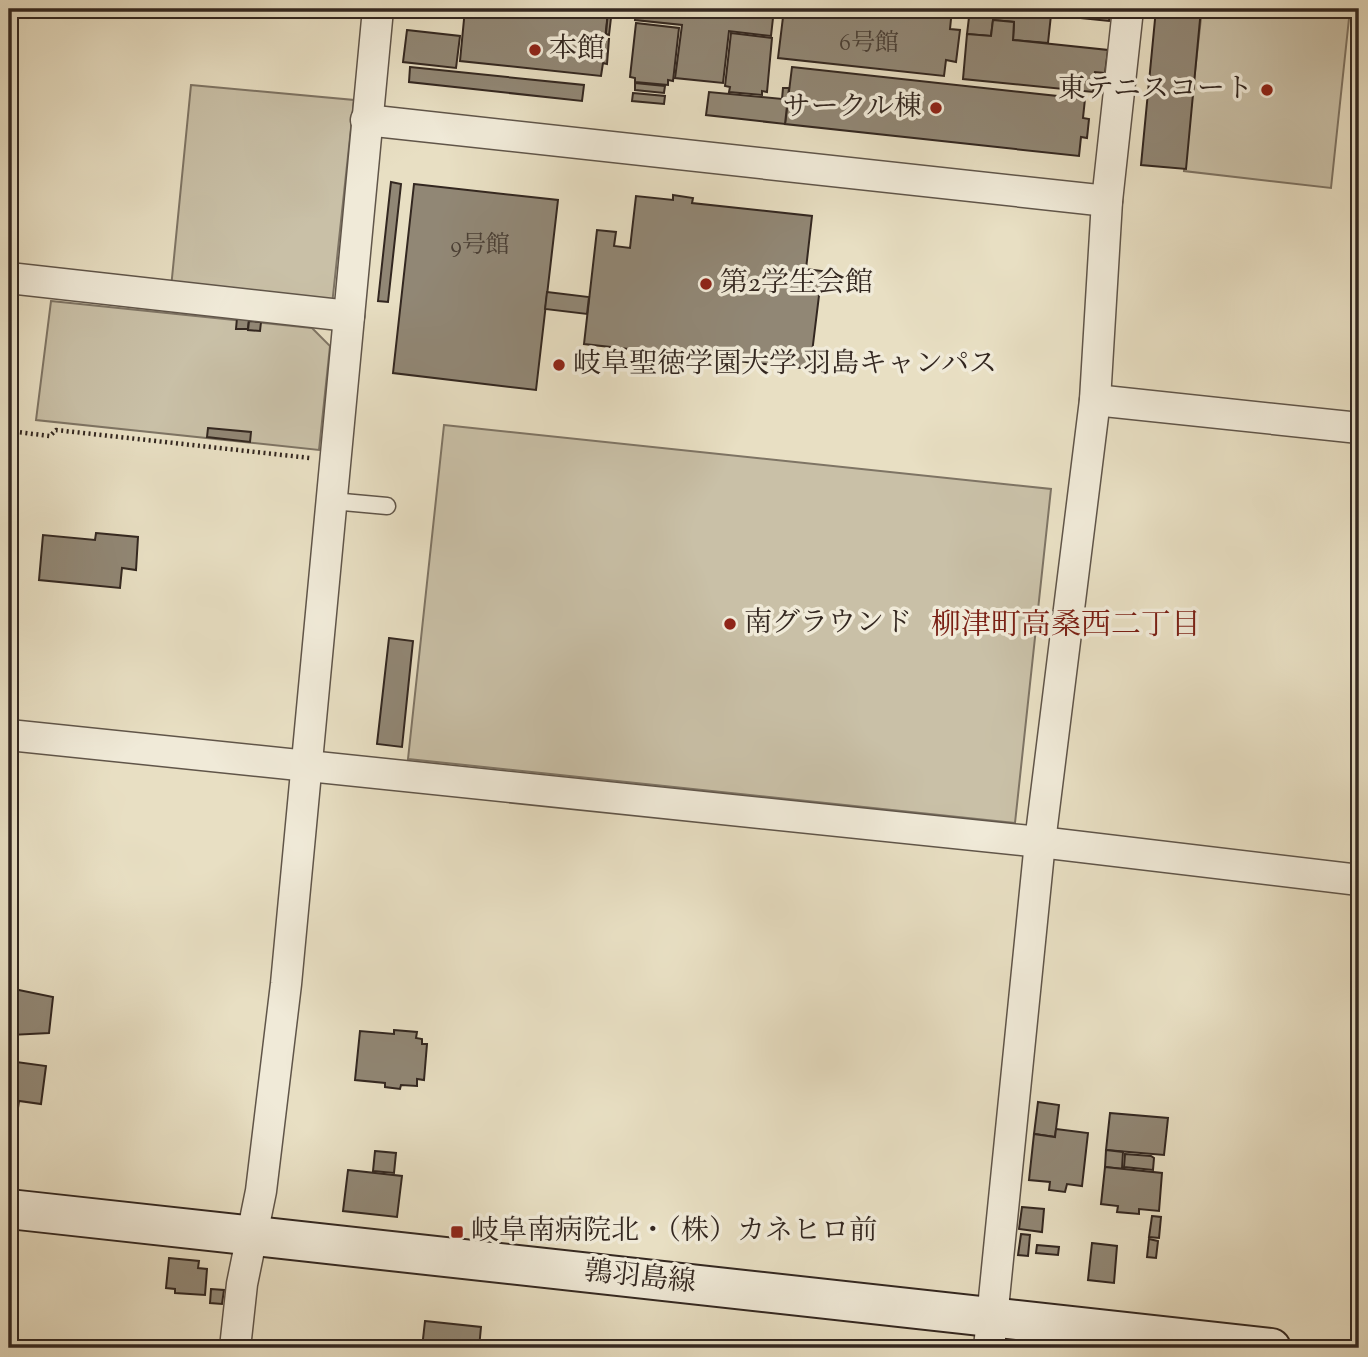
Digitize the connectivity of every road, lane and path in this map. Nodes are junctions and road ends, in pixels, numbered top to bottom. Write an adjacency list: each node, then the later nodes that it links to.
1 (378, 9): 3 (street)
2 (1128, 9): 4 (street)
3 (366, 120): 4 (street); 6 (street)
4 (1107, 201): 7 (street)
5 (9, 278): 6 (street)
6 (349, 316): 10 (street)
7 (1095, 400): 8 (street); 15 (street)
8 (1359, 428)
9 (9, 431): 10 (path)
10 (335, 461): 11 (street)
11 (332, 501): 12 (lane); 14 (street)
12 (387, 506)
13 (9, 735): 14 (street)
14 (305, 766): 15 (street); 18 (street)
15 (1040, 842): 16 (street); 19 (street)
16 (1359, 880)
17 (9, 1209): 18 (main road, 鶉羽島線)
18 (252, 1235): 19 (main road, 鶉羽島線); 20 (street)
19 (991, 1332): 21 (main road, 鶉羽島線)
20 (235, 1348)
21 (1271, 1348)

